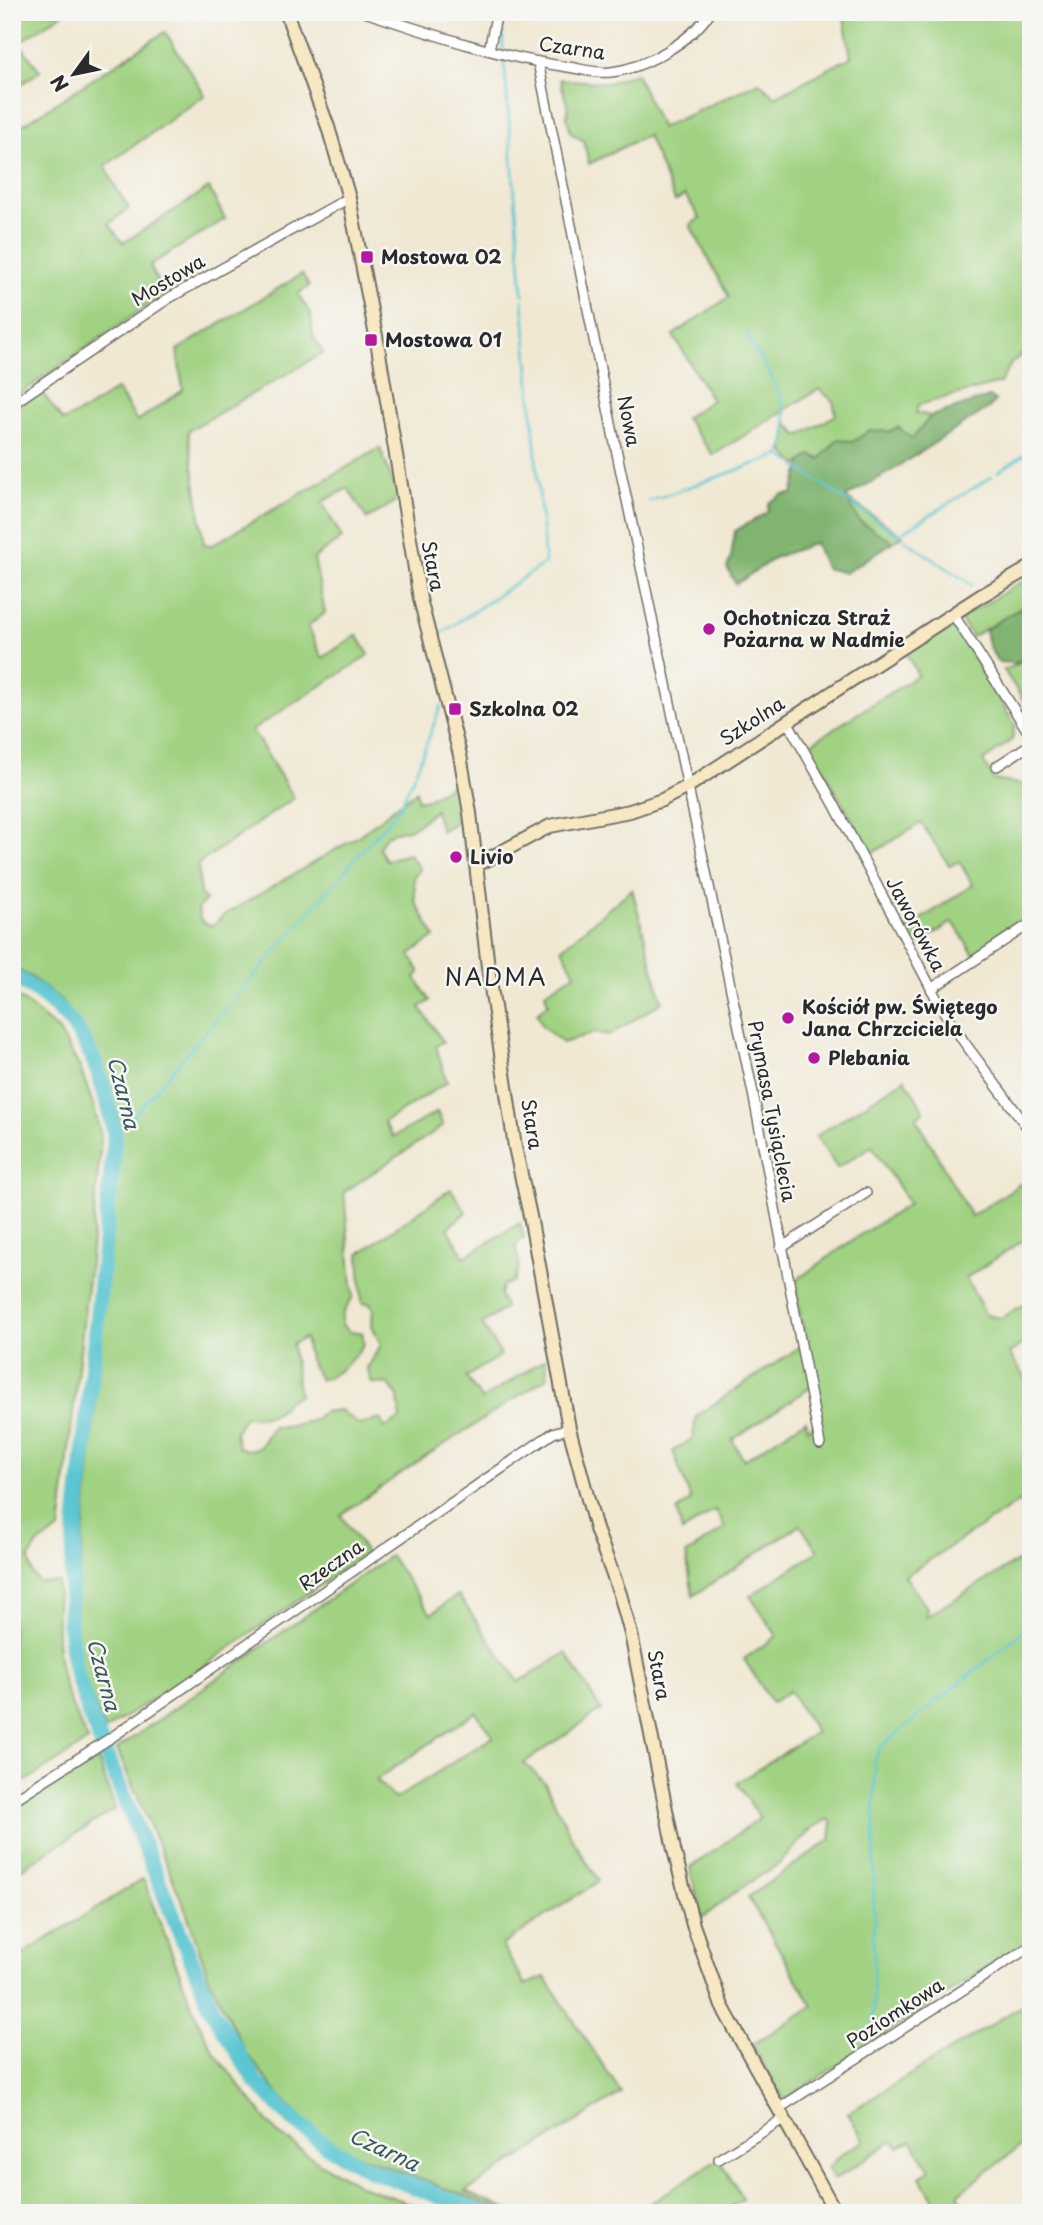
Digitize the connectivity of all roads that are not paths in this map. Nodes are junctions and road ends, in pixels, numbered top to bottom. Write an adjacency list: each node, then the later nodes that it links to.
1 (286, 12): 7 (street, Stara)
2 (365, 12): 5 (street, Czarna)
3 (497, 12): 5 (street)
4 (710, 12): 6 (street, Czarna)
5 (489, 51): 6 (street, Czarna)
6 (538, 62): 15 (street, Nowa)
7 (349, 198): 8 (street, Mostowa); 16 (street, Stara)
8 (12, 404)
9 (1031, 567): 10 (street, Szkolna)
10 (953, 614): 11 (street, Szkolna); 12 (street)
11 (788, 721): 15 (street, Szkolna); 18 (street, Jaworówka)
12 (1031, 736)
13 (1031, 744): 14 (street)
14 (997, 766)
15 (687, 787): 16 (street, Szkolna); 21 (street, Prymasa Tysiąclecia)
16 (477, 865): 22 (street, Stara)
17 (1031, 923): 18 (street)
18 (931, 989): 19 (street, Jaworówka)
19 (1031, 1132)
20 (866, 1193): 21 (street)
21 (781, 1248): 23 (street, Prymasa Tysiąclecia)
22 (569, 1428): 24 (street, Rzeczna); 26 (street, Stara)
23 (820, 1444)
24 (12, 1801)
25 (1031, 1947): 26 (street, Poziomkowa)
26 (781, 2114): 27 (street, Poziomkowa); 28 (street, Stara)
27 (719, 2159)
28 (836, 2213)

